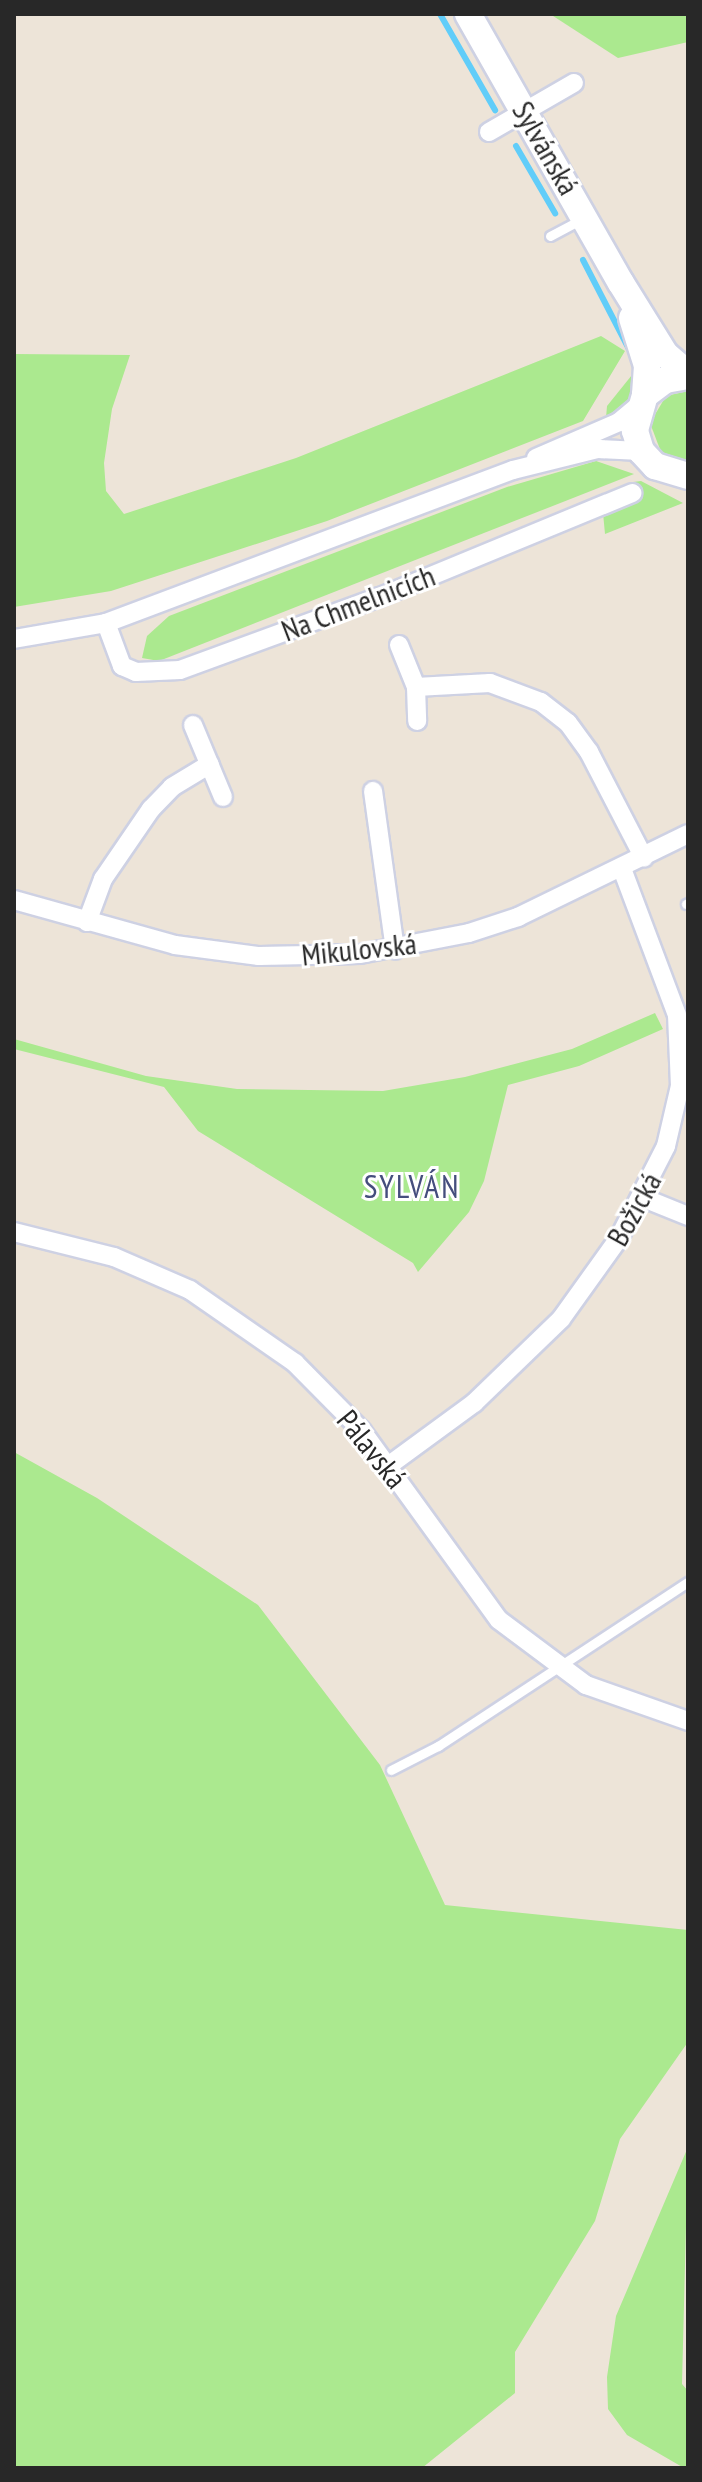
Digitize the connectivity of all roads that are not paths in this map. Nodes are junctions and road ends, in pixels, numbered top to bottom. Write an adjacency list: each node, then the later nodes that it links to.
1 (468, 14): 3 (street, Sylvánská)
2 (574, 83): 3 (street)
3 (525, 112): 4 (street); 5 (street, Sylvánská)
4 (489, 132)
5 (585, 217): 6 (lane); 7 (street, Sylvánská)
6 (550, 236)
7 (621, 283): 8 (street, Sylvánská); 9 (street, Sylvánská)
8 (688, 375): 9 (street)
9 (642, 401): 10 (street); 11 (street)
10 (641, 451): 11 (street); 12 (street)
11 (513, 470): 14 (street)
12 (687, 477)
13 (632, 493): 14 (street, Na Chmelnicích)
14 (106, 623): 15 (street)
15 (14, 639)
16 (399, 645): 17 (street)
17 (416, 687): 18 (street); 24 (street)
18 (417, 721)
19 (193, 725): 20 (street)
20 (210, 764): 22 (street); 27 (street)
21 (373, 791): 28 (street)
22 (223, 797)
23 (688, 834): 24 (street, Mikulovská)
24 (644, 858): 25 (street, Mikulovská)
25 (622, 869): 28 (street, Mikulovská); 29 (street, Božická)
26 (14, 900): 27 (street, Mikulovská)
27 (87, 922): 28 (street, Mikulovská)
28 (395, 949)
29 (641, 1197): 30 (street); 32 (street, Božická)
30 (688, 1216)
31 (14, 1232): 32 (street, Pálavská)
32 (388, 1466): 34 (street, Pálavská)
33 (688, 1582): 34 (lane)
34 (560, 1667): 35 (street, Pálavská); 36 (lane)
35 (688, 1721)
36 (391, 1770)

